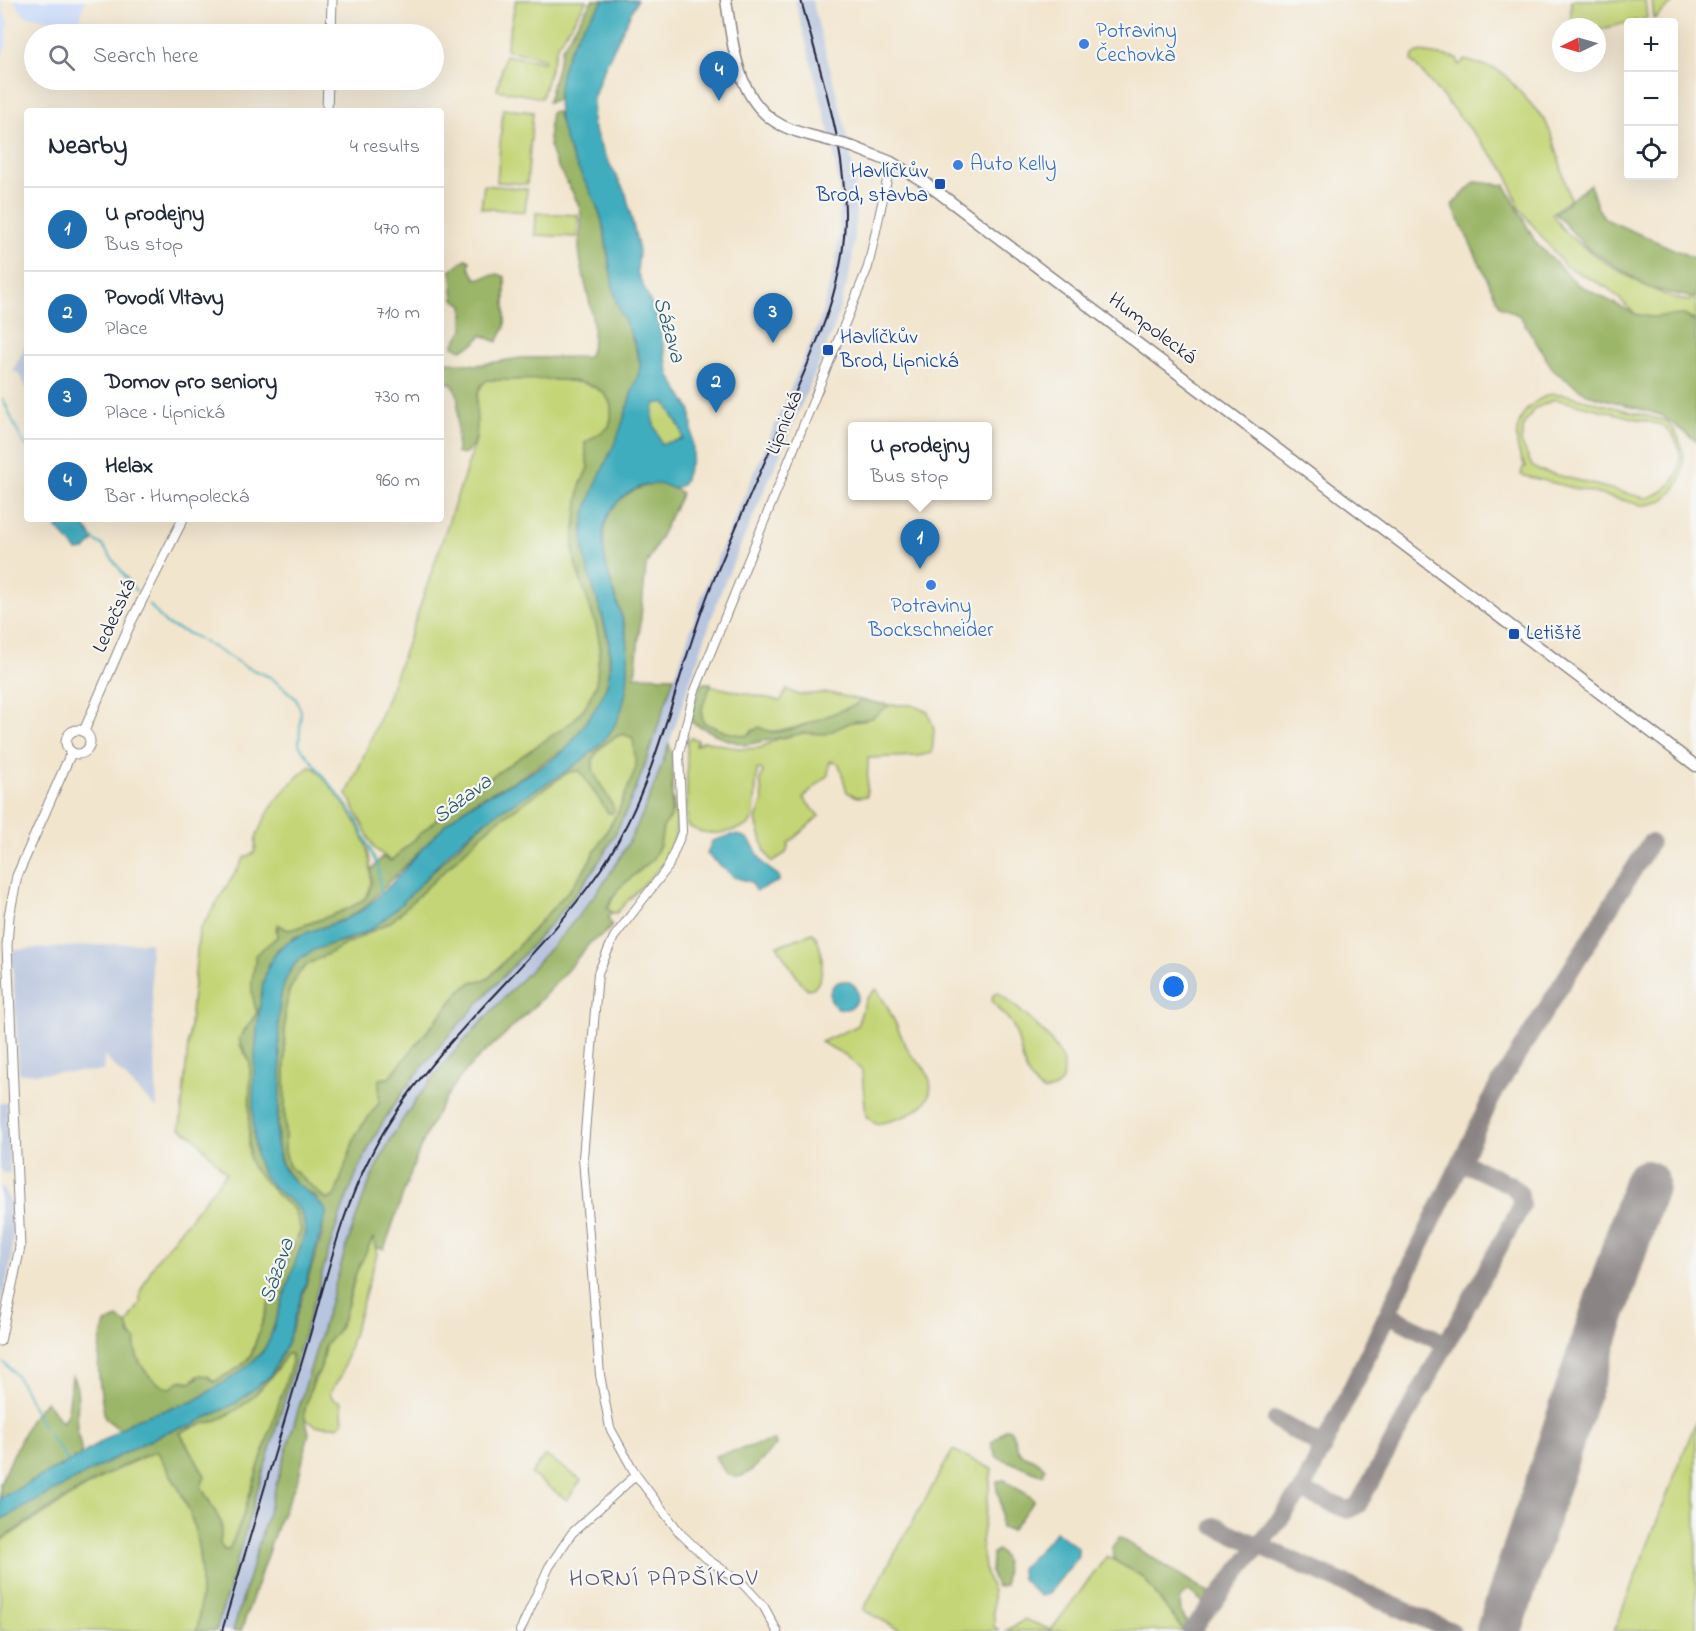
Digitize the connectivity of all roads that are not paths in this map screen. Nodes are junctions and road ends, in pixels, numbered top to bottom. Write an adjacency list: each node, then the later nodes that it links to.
1 (332, 0): 3 (main road)
2 (726, 0): 6 (main road, Humpolecká, bridge)
3 (331, 24)
4 (328, 90): 5 (main road)
5 (327, 108)
6 (891, 162): 10 (main road, Humpolecká); 12 (street, Lipnická)
7 (181, 522): 8 (main road, Ledečská)
8 (84, 731): 9 (main road, Ledečská); 9 (main road, Ledečská)
9 (71, 753): 11 (main road, Ledečská)
10 (1696, 766)
11 (0, 1341)
12 (636, 1475): 13 (street); 14 (street)
13 (521, 1630)
14 (777, 1631)

